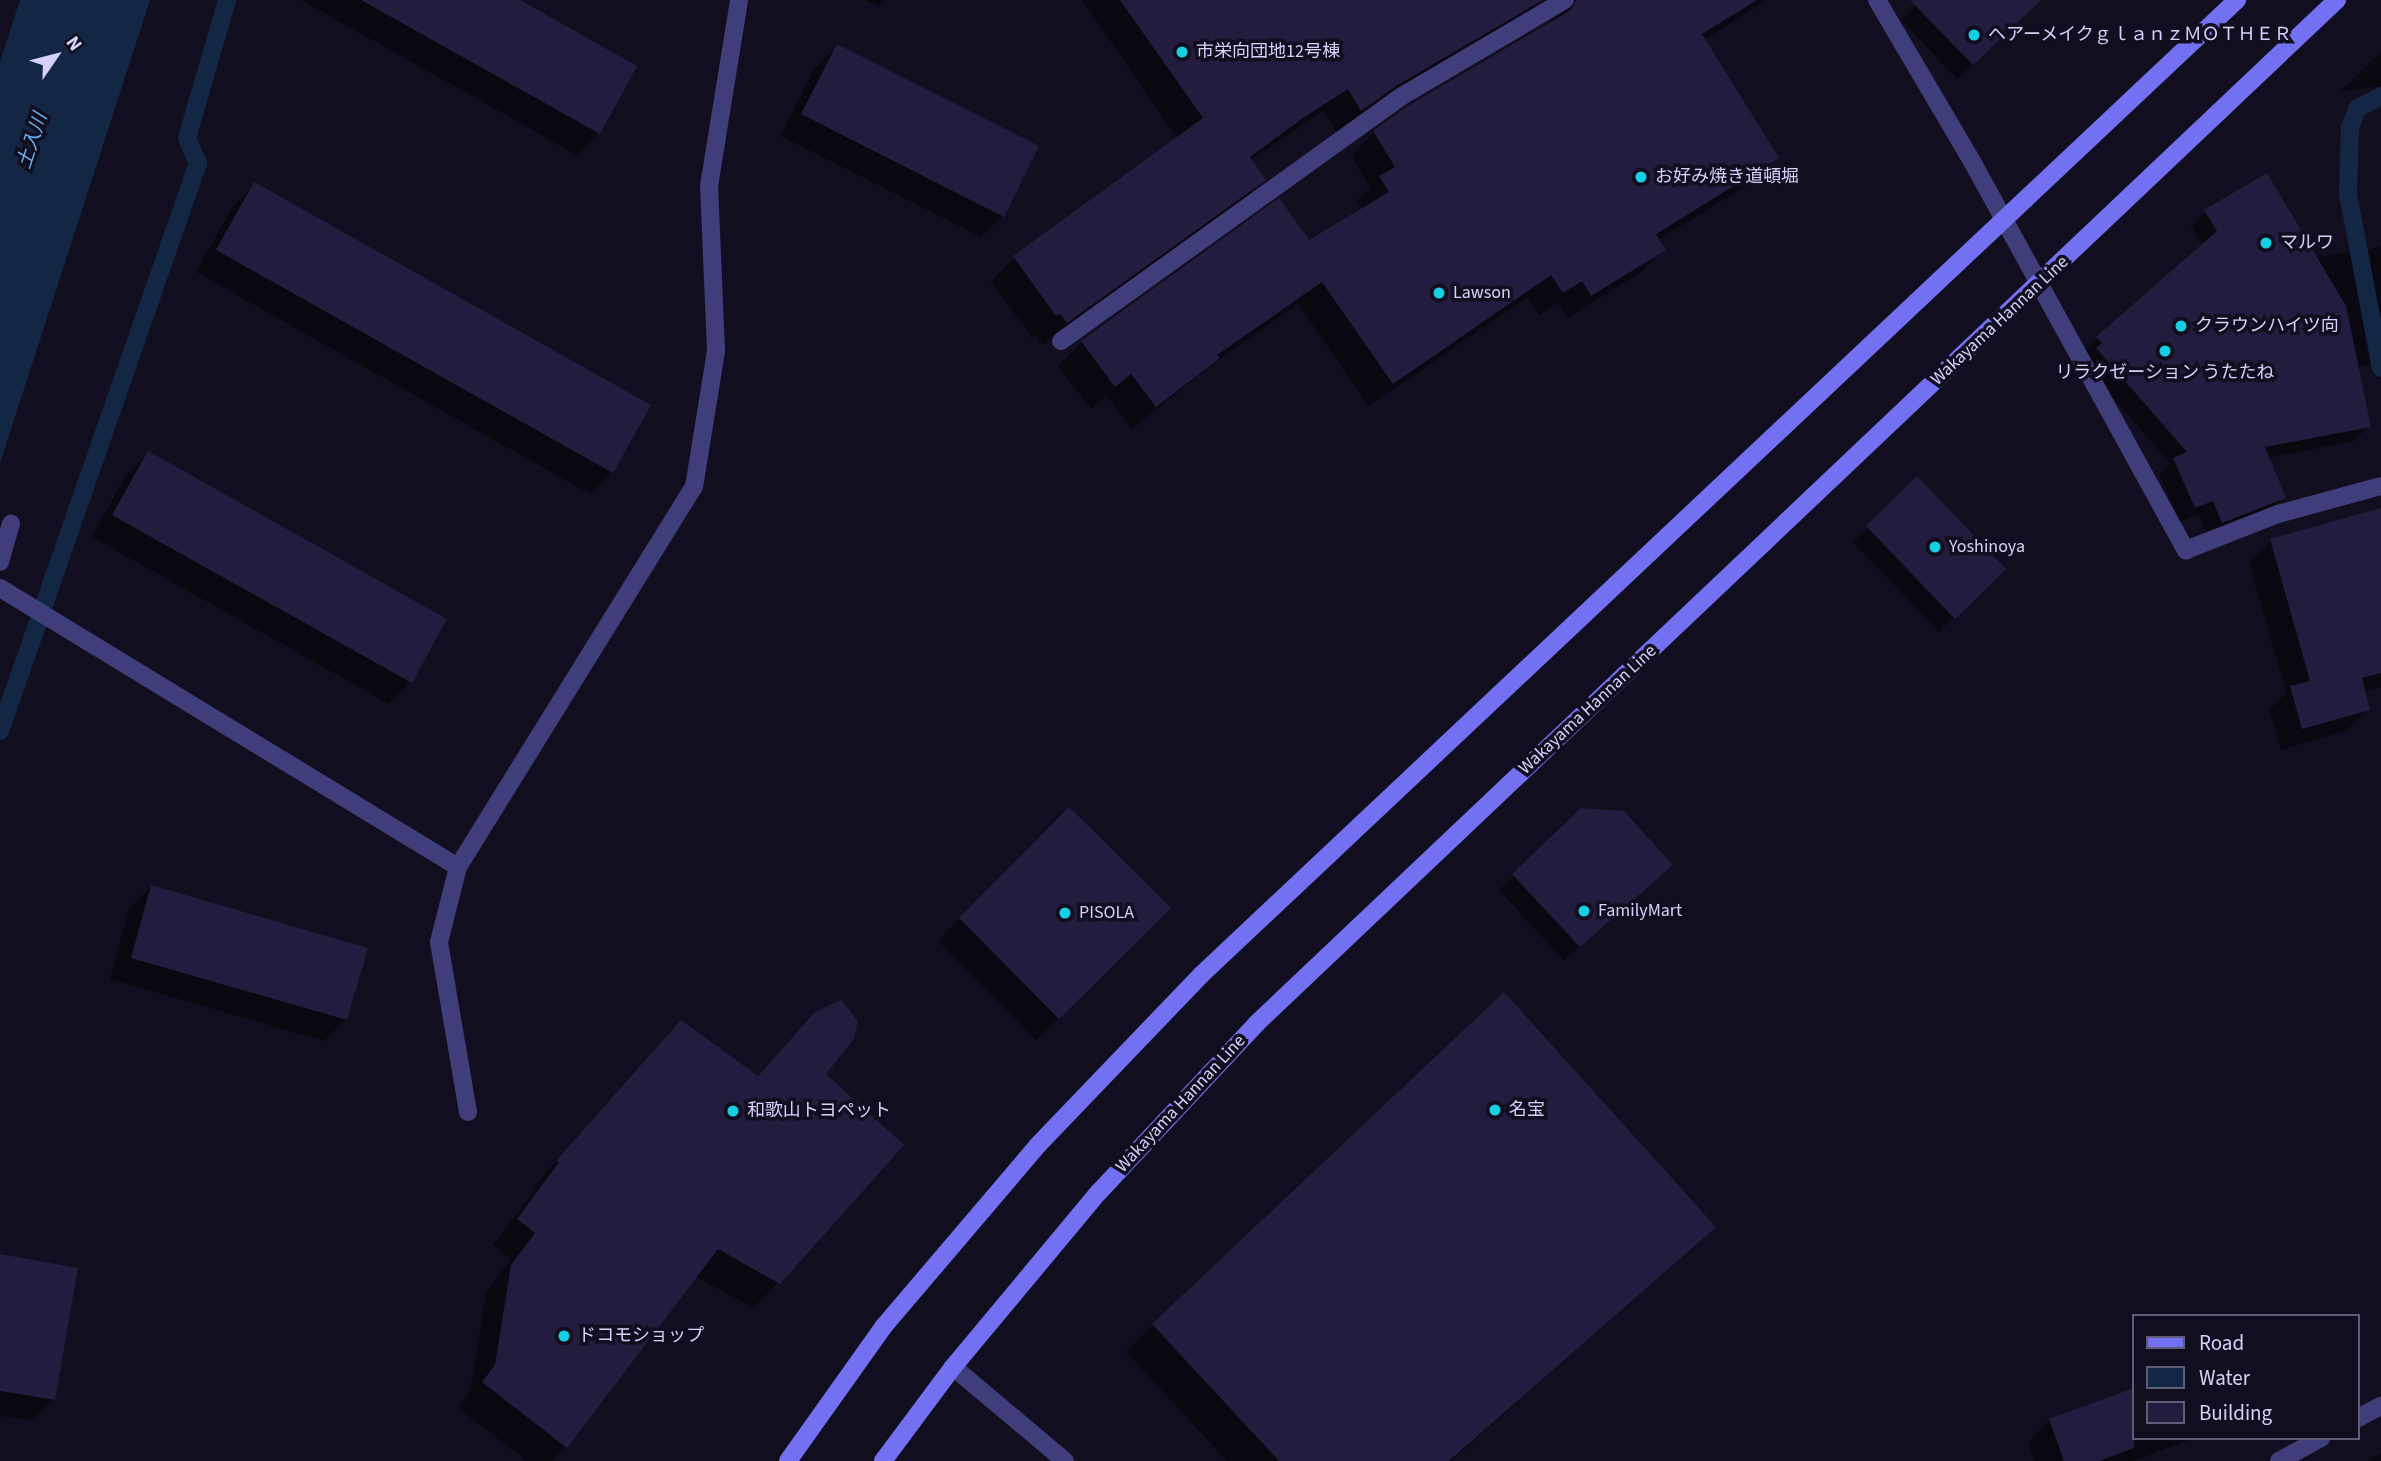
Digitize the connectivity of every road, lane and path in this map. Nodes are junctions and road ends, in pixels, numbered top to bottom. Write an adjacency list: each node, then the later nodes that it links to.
1 (739, 0): 13 (street)
2 (1565, 0): 8 (street)
3 (1877, 0): 6 (street)
4 (2237, 0): 6 (main road)
5 (2337, 0): 7 (main road, Wakayama Hannan Line)
6 (2004, 221): 7 (street); 19 (main road)
7 (2038, 285): 9 (street); 15 (main road, Wakayama Hannan Line)
8 (1062, 341)
9 (2381, 486)
10 (11, 524): 11 (street)
11 (0, 562)
12 (0, 588): 13 (street)
13 (458, 867): 14 (street)
14 (468, 1112)
15 (953, 1367): 20 (main road, Wakayama Hannan Line); 21 (street)
16 (2381, 1406): 17 (street)
17 (2360, 1417)
18 (2317, 1440): 22 (street)
19 (788, 1461)
20 (883, 1461)
21 (1065, 1461)
22 (2279, 1461)

